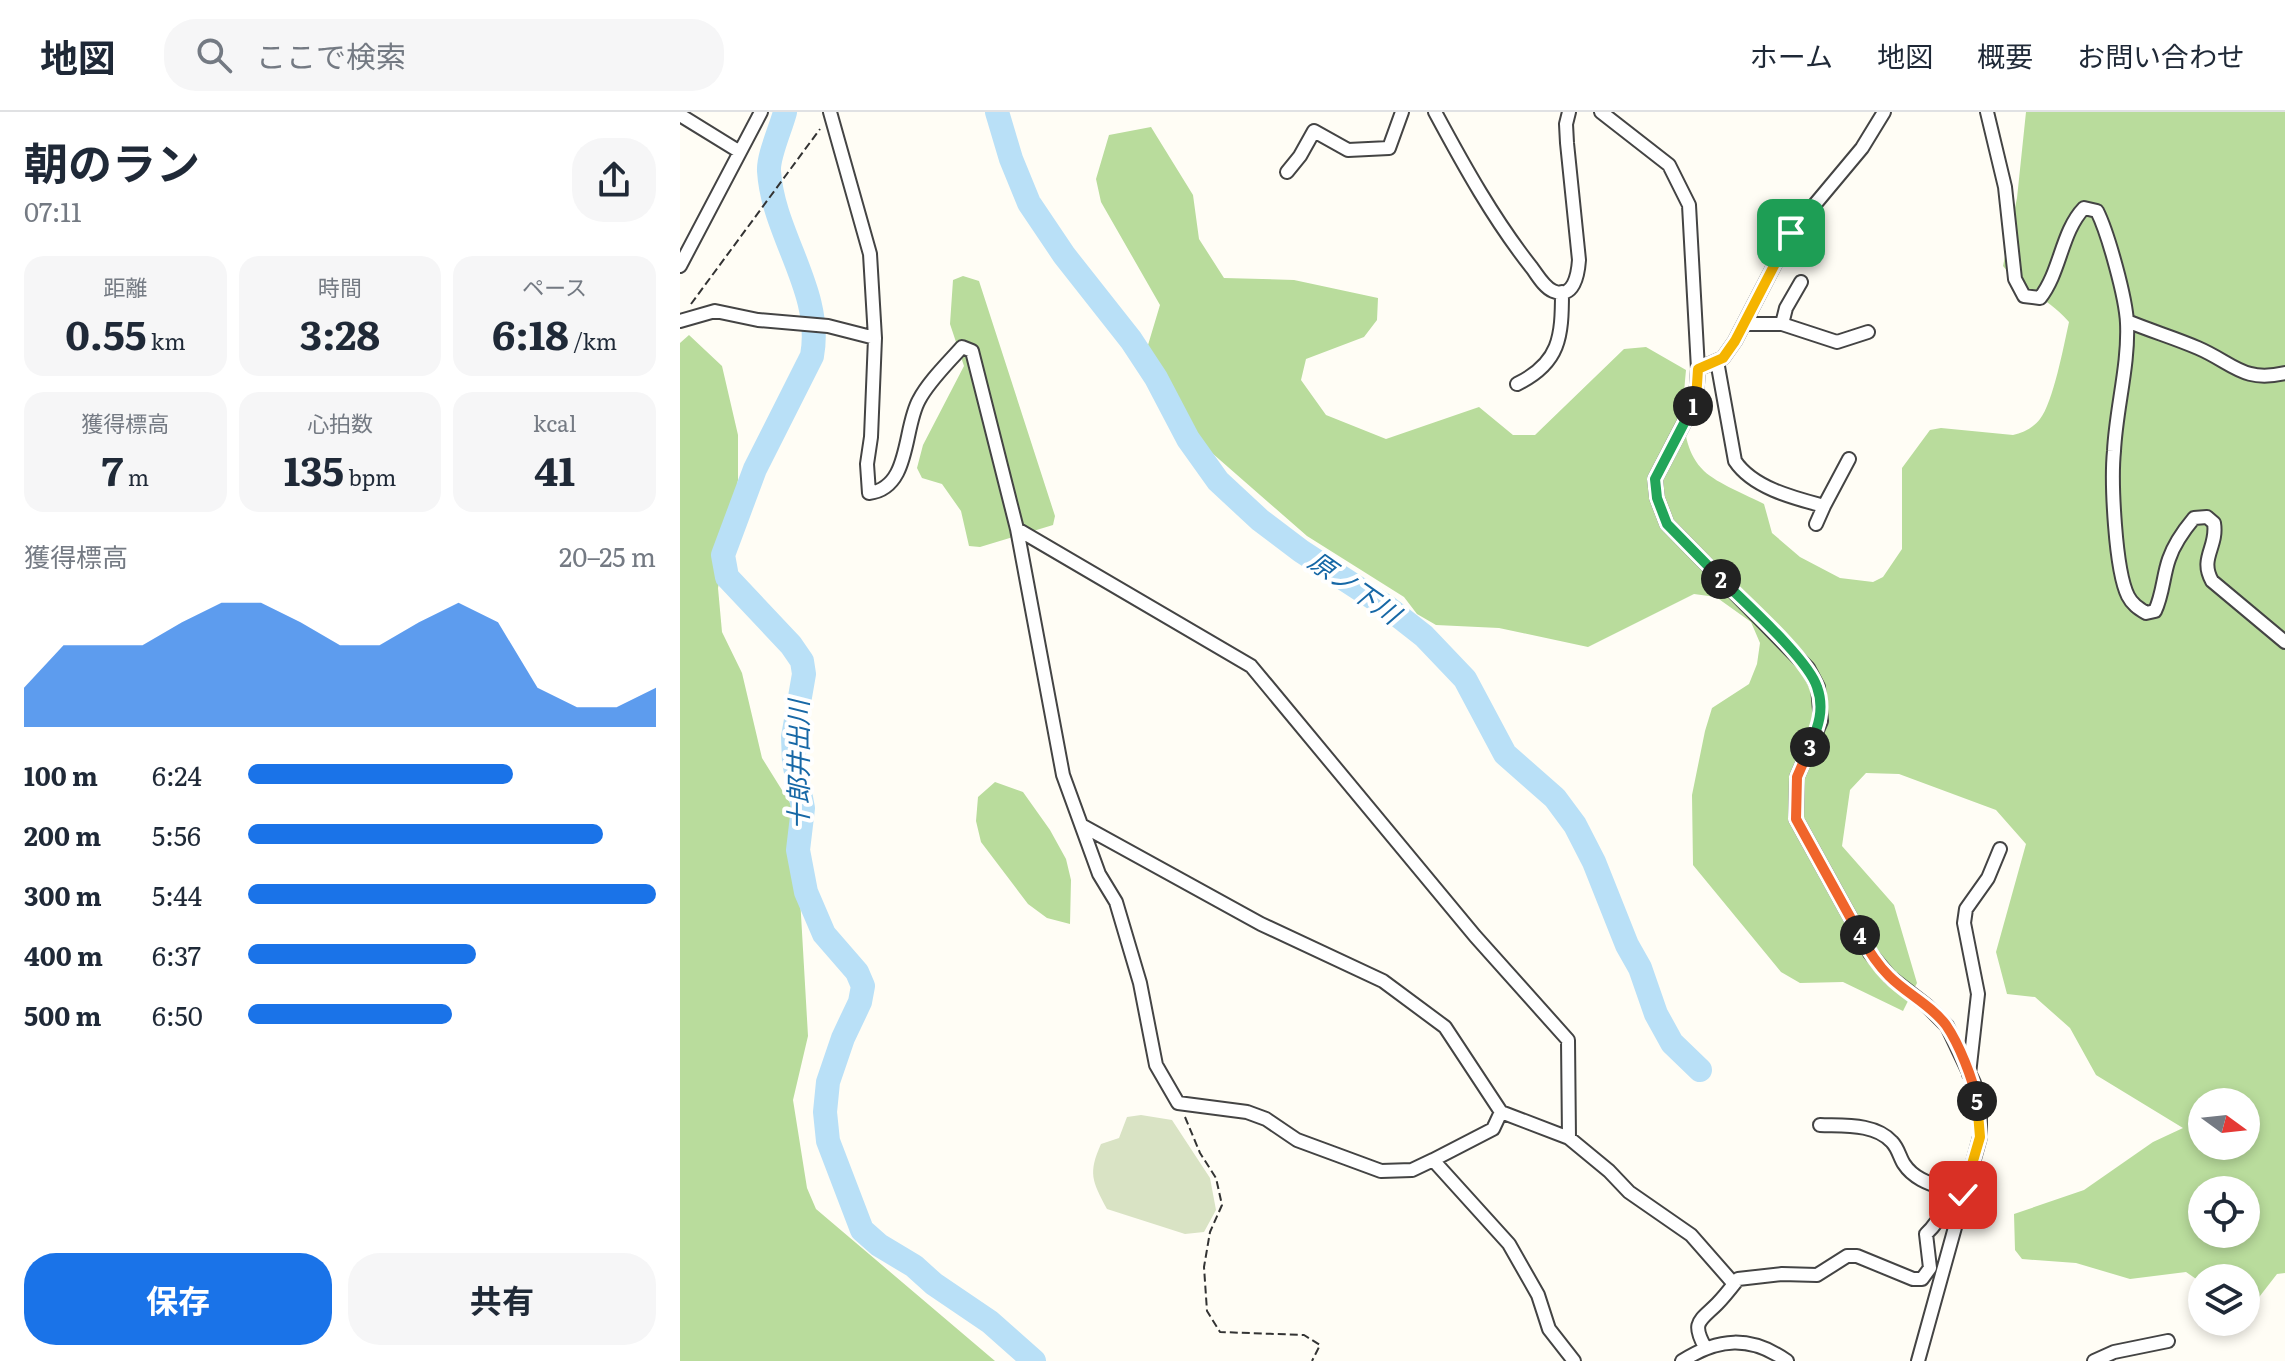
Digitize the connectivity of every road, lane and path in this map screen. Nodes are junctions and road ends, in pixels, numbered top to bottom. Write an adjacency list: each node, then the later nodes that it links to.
1 (761, 112): 10 (street)
2 (1402, 112): 11 (street)
3 (1435, 112): 14 (street)
4 (1569, 112): 14 (street)
5 (1601, 112): 23 (street)
6 (1884, 112): 18 (street)
7 (1987, 112): 17 (street)
8 (830, 114): 15 (path); 21 (street)
9 (680, 115): 10 (street)
10 (740, 152): 12 (street)
11 (1287, 172)
12 (680, 266)
13 (1801, 282): 19 (street)
14 (1562, 292): 25 (street)
15 (689, 307)
16 (680, 321): 21 (street)
17 (2127, 321): 24 (street); 30 (street)
18 (1744, 324): 19 (street); 22 (street)
19 (1782, 324): 20 (street)
20 (1868, 332)
21 (875, 338): 29 (street)
22 (1717, 361): 23 (street); 27 (street)
23 (1698, 369): 33 (street)
24 (2285, 373)
25 (1517, 384)
26 (1849, 459): 27 (street)
27 (1824, 506): 28 (street)
28 (1816, 524)
29 (1017, 529): 31 (street); 37 (street)
30 (2285, 642)
31 (1083, 826): 34 (street); 35 (street)
32 (2000, 849): 33 (street)
33 (1969, 1074): 39 (street)
34 (1178, 1103): 38 (street); 44 (path)
35 (1501, 1112): 37 (street); 38 (street)
36 (1820, 1125): 40 (street)
37 (1569, 1138): 41 (street)
38 (1433, 1160): 45 (street)
39 (1969, 1173): 40 (street); 48 (street)
40 (1953, 1192): 41 (street)
41 (1734, 1284): 43 (street)
42 (2168, 1341): 49 (street)
43 (1705, 1347): 46 (street); 47 (street)
44 (1312, 1361)
45 (1574, 1361)
46 (1682, 1361)
47 (1787, 1361)
48 (1918, 1361)
49 (2094, 1361)

